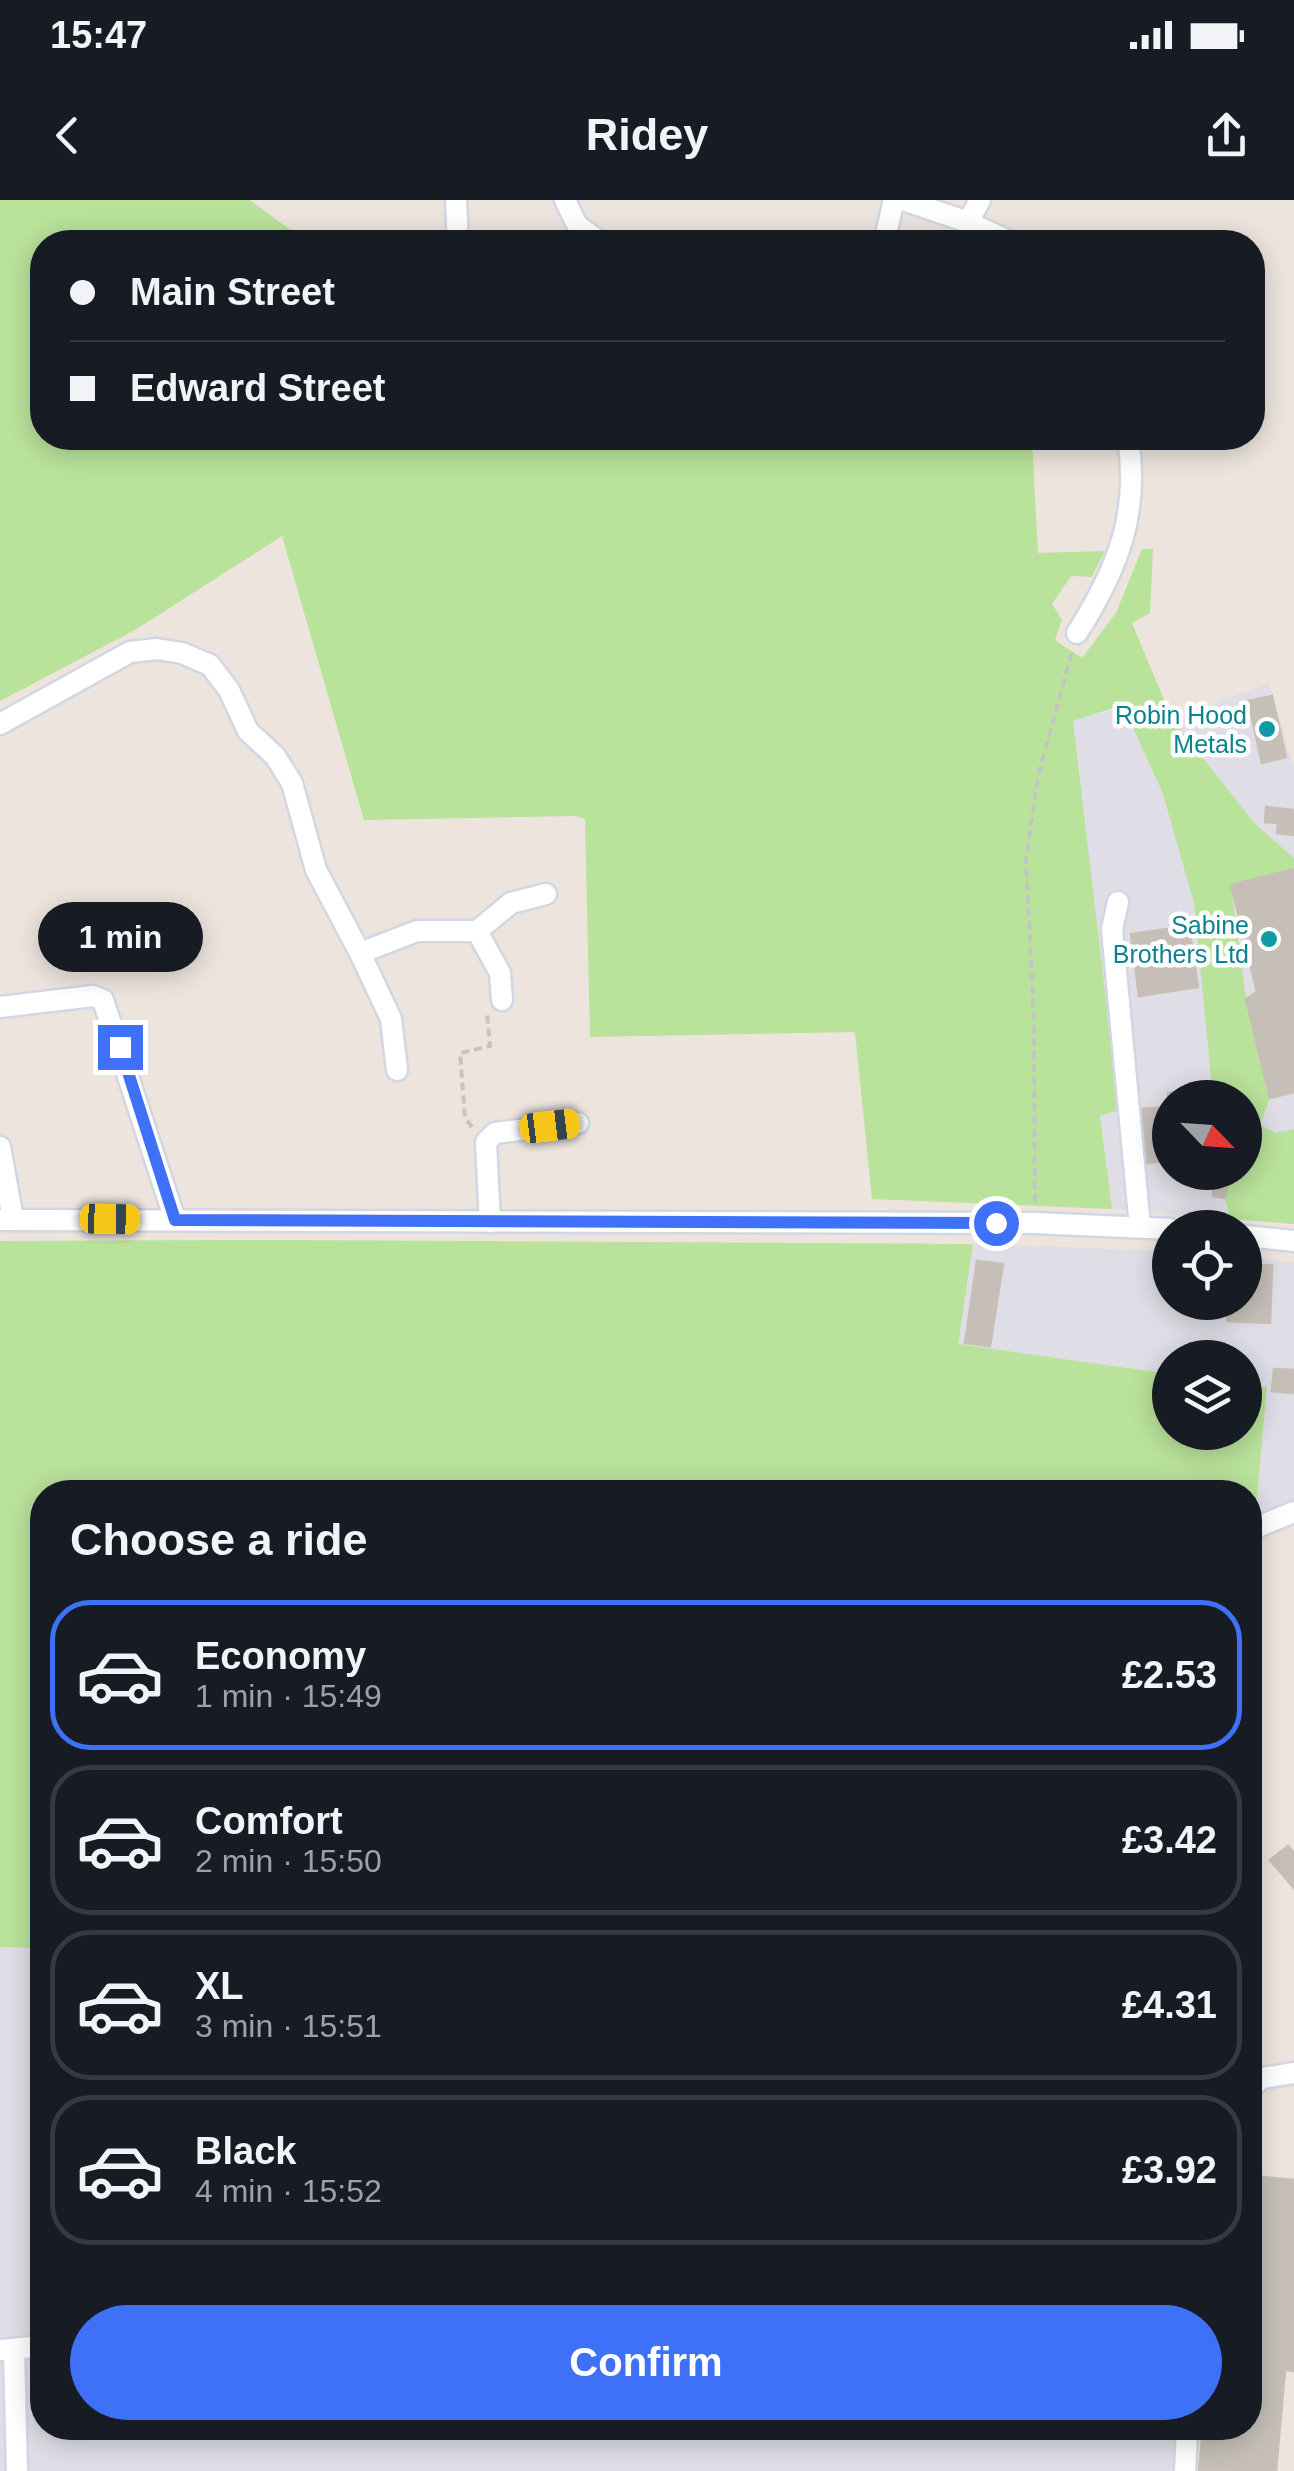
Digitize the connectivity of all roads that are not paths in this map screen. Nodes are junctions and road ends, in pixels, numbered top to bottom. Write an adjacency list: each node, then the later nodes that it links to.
1 (456, 200): 7 (street)
2 (565, 200): 8 (street)
3 (894, 200): 9 (street)
4 (903, 200): 6 (street)
5 (980, 200): 6 (street)
6 (968, 222): 10 (street)
7 (457, 230)
8 (584, 230)
9 (887, 230)
10 (985, 230)
11 (1129, 450): 12 (street)
12 (1077, 633)
13 (0, 724): 17 (street)
14 (546, 894): 16 (street)
15 (1118, 902): 26 (street)
16 (477, 931): 17 (street); 18 (street)
17 (360, 953): 20 (street)
18 (502, 1000)
19 (0, 1007): 24 (street)
20 (397, 1070)
21 (578, 1123): 25 (street)
22 (0, 1148): 23 (street)
23 (6, 1219): 24 (street)
24 (175, 1220): 25 (street)
25 (490, 1222): 26 (street)
26 (1140, 1227): 27 (street)
27 (1152, 1228)
28 (1262, 1238): 29 (street)
29 (1294, 1241)
30 (1294, 1512): 31 (street)
31 (1262, 1525)
32 (1294, 2074): 33 (street)
33 (1262, 2078)
34 (7, 2350): 36 (street)
35 (1186, 2440): 37 (street)
36 (17, 2471)
37 (1185, 2471)

